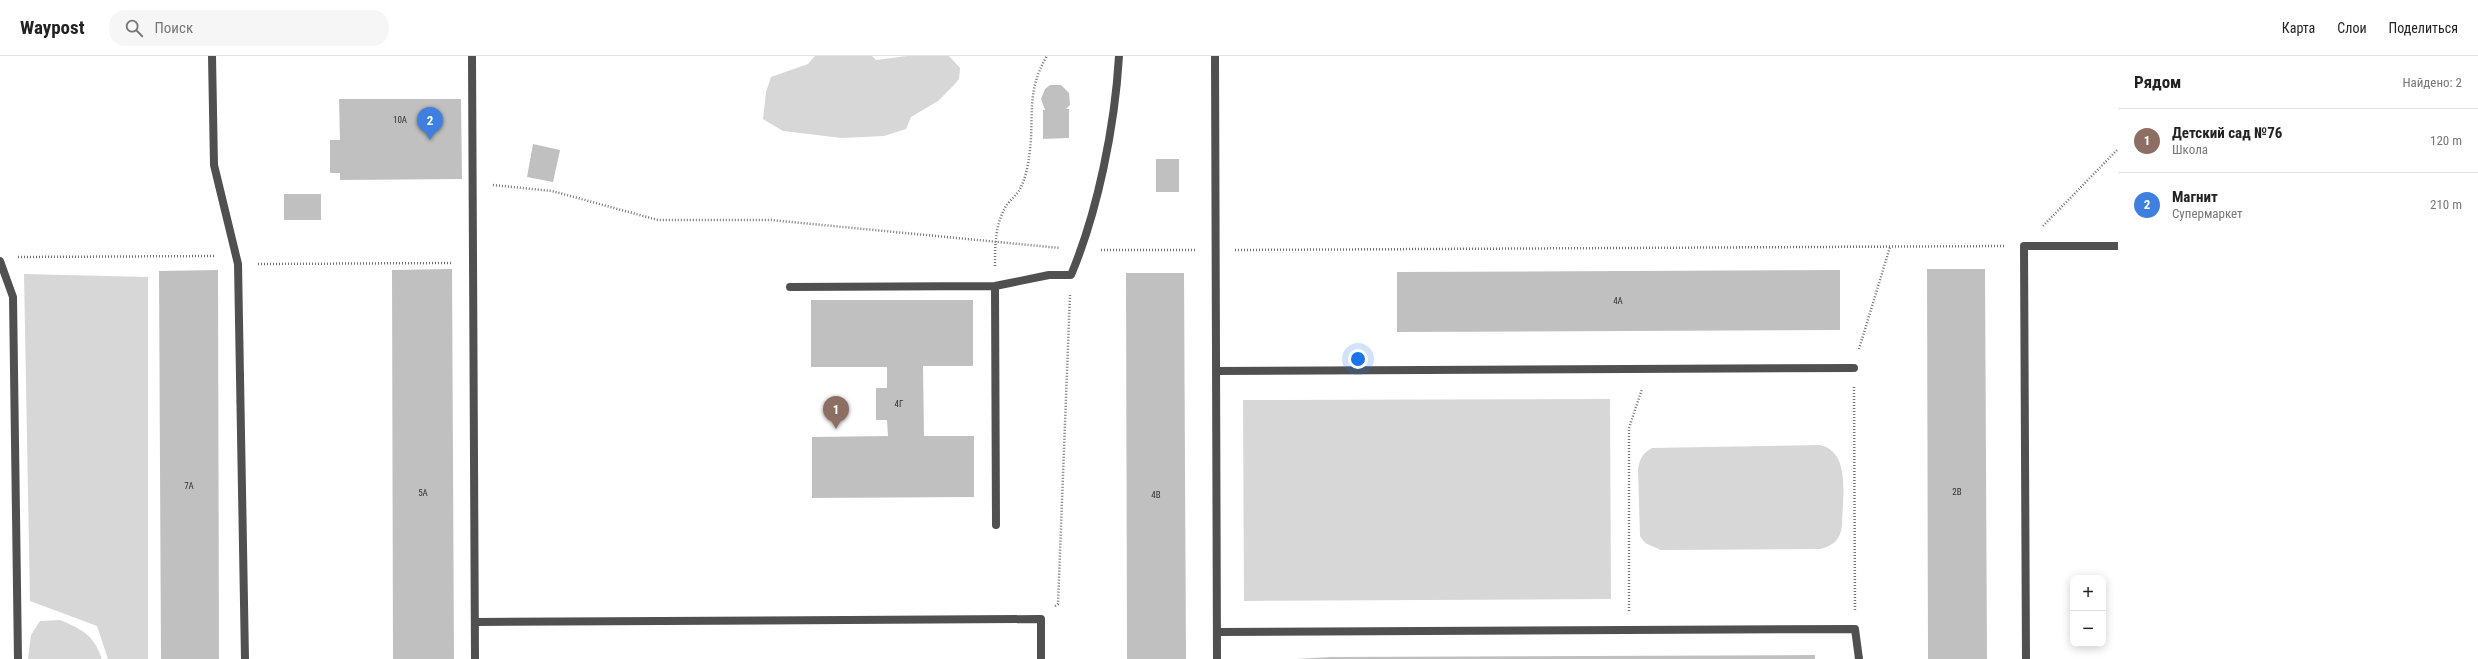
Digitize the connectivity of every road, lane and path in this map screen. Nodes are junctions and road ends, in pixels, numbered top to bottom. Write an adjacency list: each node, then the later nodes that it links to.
1 (212, 56): 15 (lane)
2 (472, 56): 7 (lane)
3 (1047, 56): 8 (path)
4 (1119, 56): 12 (lane)
5 (1215, 56): 13 (lane)
6 (2118, 149): 9 (path)
7 (473, 182): 8 (path); 17 (lane)
8 (995, 241): 12 (path); 19 (path)
9 (2024, 246): 10 (lane); 11 (path); 36 (lane)
10 (2118, 246)
11 (1890, 247): 13 (path); 21 (path)
12 (1081, 250): 13 (path); 18 (lane)
13 (1216, 250): 23 (lane)
14 (16, 257): 15 (path)
15 (238, 260): 17 (path); 31 (lane)
16 (0, 261): 30 (lane)
17 (473, 263): 26 (lane)
18 (1071, 274): 19 (lane); 25 (path)
19 (995, 286): 20 (lane); 24 (lane)
20 (790, 287)
21 (1854, 368): 22 (lane); 27 (path)
22 (1649, 369): 23 (lane); 28 (path)
23 (1216, 371): 29 (lane)
24 (996, 525)
25 (1041, 619): 26 (lane); 33 (lane)
26 (475, 622): 32 (lane)
27 (1855, 629): 28 (lane); 35 (lane)
28 (1630, 630): 29 (lane)
29 (1217, 632): 34 (lane)
30 (18, 659)
31 (245, 659)
32 (475, 659)
33 (1041, 659)
34 (1217, 659)
35 (1859, 659)
36 (2026, 659)

